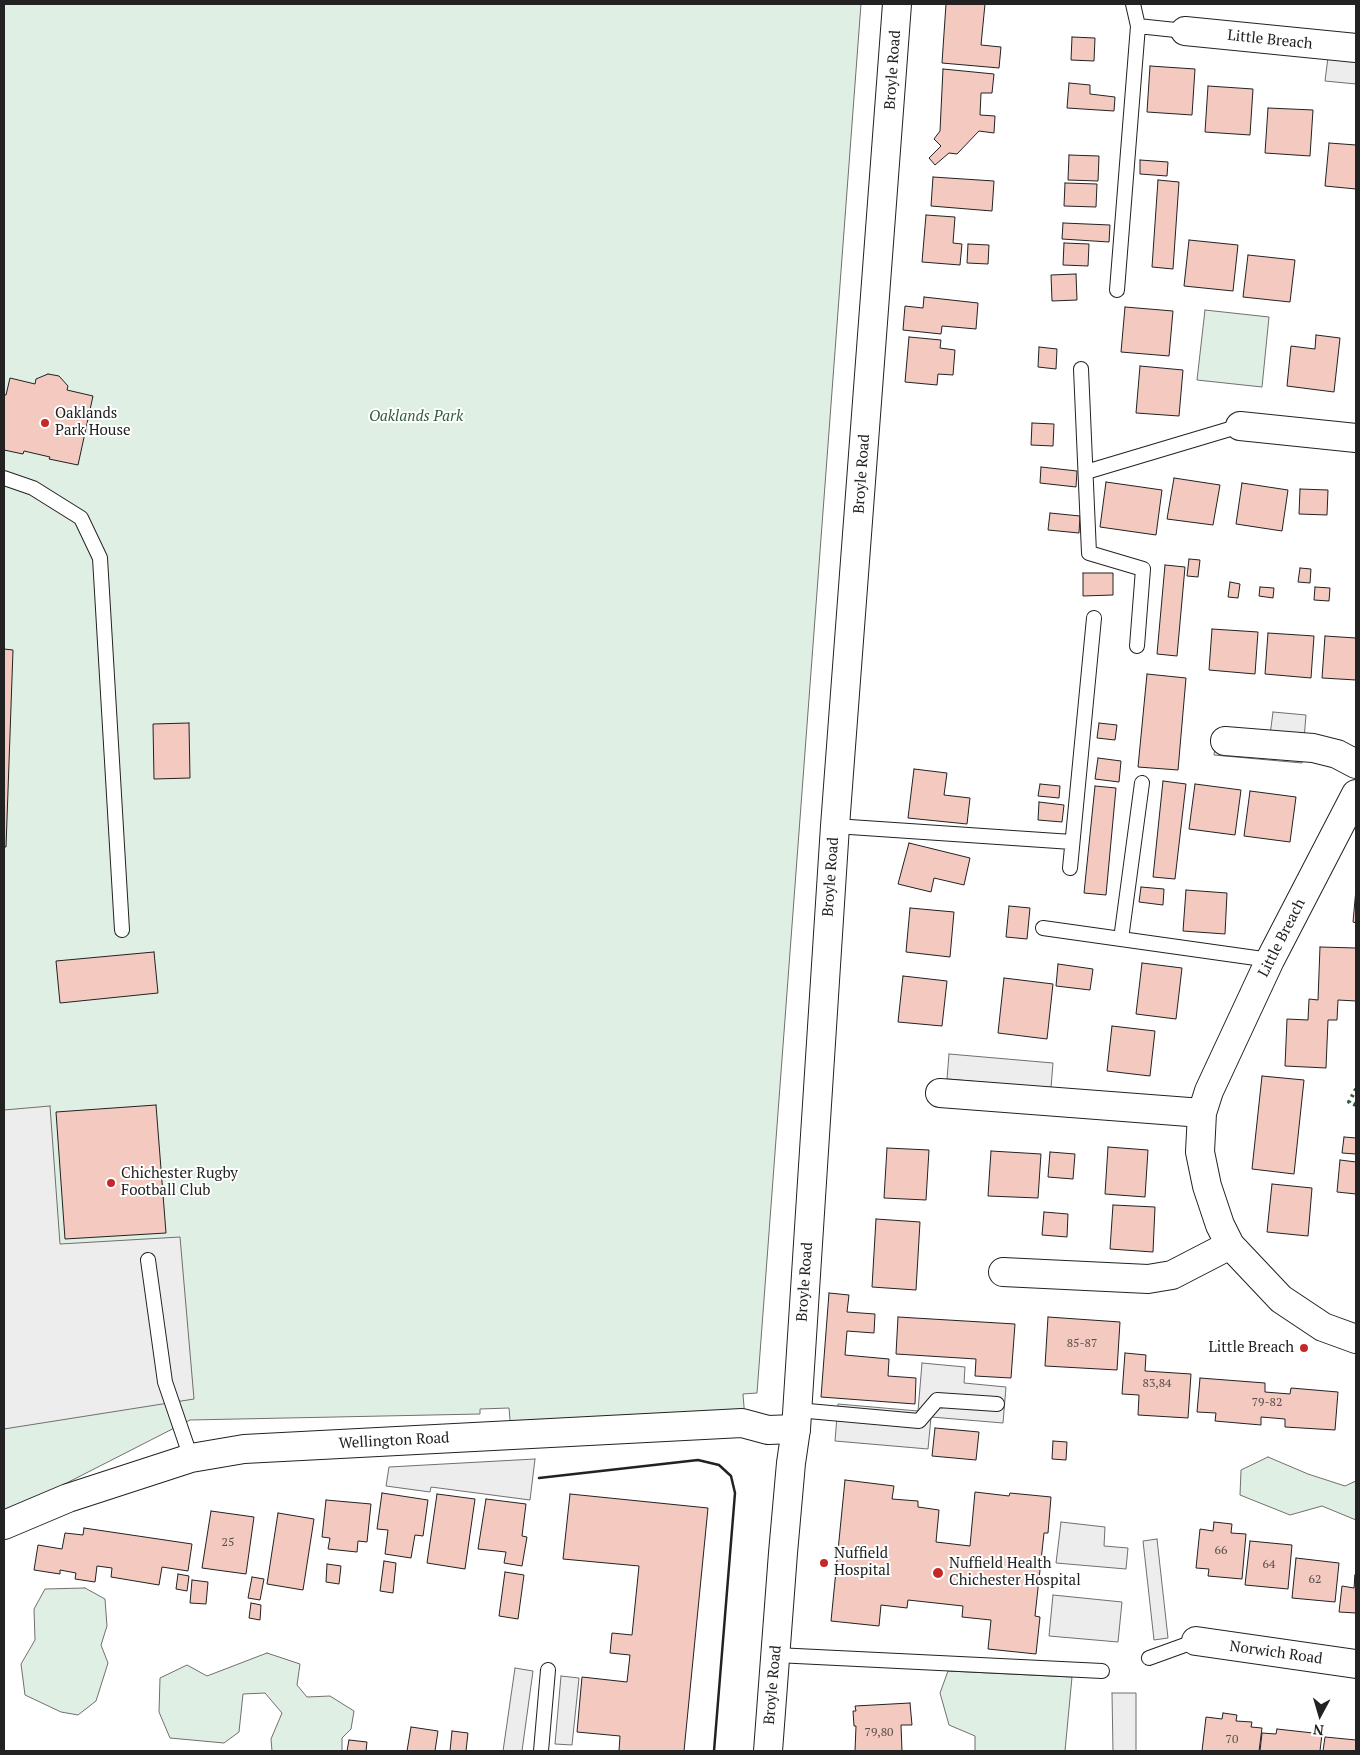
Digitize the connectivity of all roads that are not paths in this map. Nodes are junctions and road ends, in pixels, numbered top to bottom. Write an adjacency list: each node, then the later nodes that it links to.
1 (897, 4): 18 (street, Broyle Road)
2 (1133, 4): 3 (lane)
3 (1138, 26): 4 (lane); 6 (lane)
4 (1185, 31): 5 (street, Little Breach)
5 (1356, 48)
6 (1117, 290)
7 (1081, 369): 10 (lane)
8 (1240, 426): 9 (street); 10 (lane)
9 (1356, 438)
10 (1086, 472): 13 (lane)
11 (4, 478): 22 (lane)
12 (1094, 618): 19 (lane)
13 (1137, 646)
14 (1225, 741): 15 (street)
15 (1356, 764)
16 (1142, 783): 23 (lane)
17 (1356, 794): 24 (street, Little Breach)
18 (835, 826): 19 (lane); 32 (street, Broyle Road)
19 (1072, 842): 20 (lane)
20 (1070, 868)
21 (1043, 928): 23 (lane)
22 (122, 930)
23 (1121, 939): 24 (lane)
24 (1270, 960): 26 (street, Little Breach)
25 (940, 1093): 26 (street)
26 (1202, 1113): 27 (street, Little Breach)
27 (1230, 1245): 29 (street); 30 (street, Little Breach)
28 (148, 1260): 33 (lane)
29 (1003, 1272)
30 (1356, 1339)
31 (997, 1404): 32 (lane)
32 (796, 1419): 33 (street, Wellington Road); 36 (street, Broyle Road)
33 (191, 1458): 34 (street, Wellington Road)
34 (4, 1525)
35 (1196, 1641): 37 (lane); 38 (street, Norwich Road)
36 (776, 1655): 40 (lane); 42 (street, Broyle Road)
37 (1149, 1658)
38 (1356, 1664)
39 (548, 1670): 41 (lane)
40 (1102, 1670)
41 (541, 1751)
42 (768, 1751)

